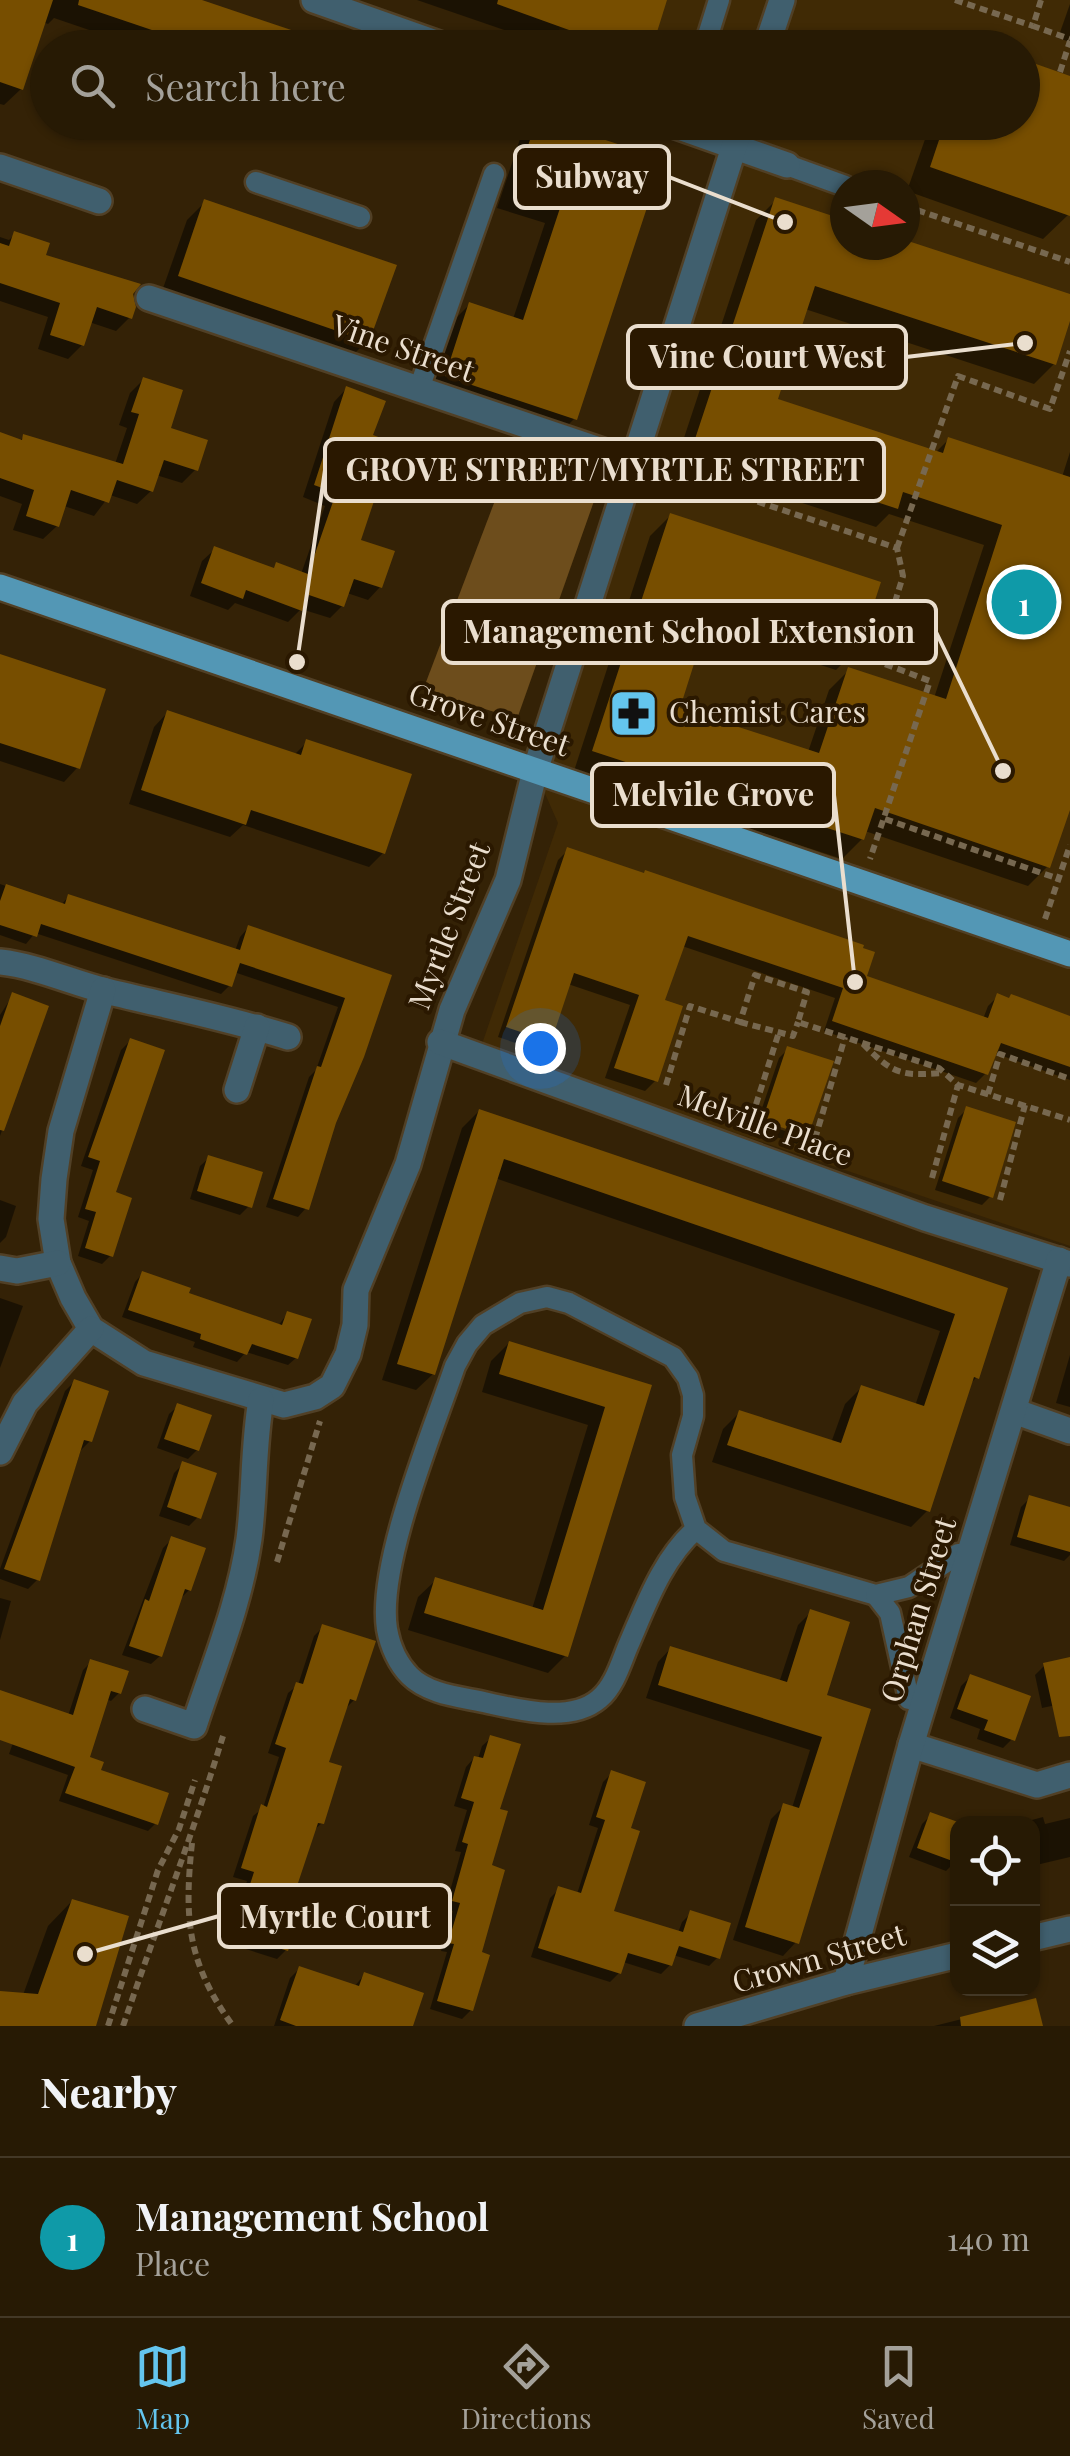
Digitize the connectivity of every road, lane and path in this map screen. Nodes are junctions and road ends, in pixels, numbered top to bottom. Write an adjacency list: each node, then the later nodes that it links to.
1 (314, 0): 7 (street)
2 (719, 0): 8 (lane)
3 (782, 0): 9 (street)
4 (955, 0): 6 (path)
5 (1041, 0): 6 (path)
6 (1032, 26): 10 (path)
7 (399, 30)
8 (710, 30)
9 (772, 30)
10 (1070, 40): 11 (path)
11 (1060, 72)
12 (736, 140): 26 (street, Myrtle Street)
13 (747, 140): 14 (street)
14 (787, 165): 17 (lane)
15 (0, 167): 19 (street)
16 (494, 174): 25 (lane)
17 (830, 181)
18 (256, 182): 21 (lane)
19 (98, 201)
20 (920, 211): 22 (path)
21 (360, 217)
22 (1070, 262)
23 (149, 298): 25 (street, Vine Street)
24 (1070, 351): 27 (path)
25 (419, 389): 26 (street, Vine Street)
26 (636, 462): 27 (path); 29 (street, Myrtle Street)
27 (897, 548): 30 (path)
28 (0, 587): 29 (main road, Grove Street)
29 (535, 770): 33 (main road, Grove Street); 44 (street, Myrtle Street)
30 (885, 818): 32 (path); 33 (path)
31 (1070, 845): 32 (path)
32 (1059, 878): 34 (path)
33 (862, 884): 34 (main road, Grove Street)
34 (1037, 942): 35 (main road, Grove Street)
35 (1070, 954)
36 (0, 962): 37 (street)
37 (103, 990): 40 (street); 58 (street)
38 (740, 1022): 39 (path); 41 (path); 49 (path)
39 (798, 1022): 41 (path); 43 (path)
40 (257, 1027): 42 (street); 50 (street)
41 (779, 1032): 53 (path)
42 (288, 1036)
43 (845, 1037): 45 (path); 55 (path)
44 (440, 1042): 59 (street, Melville Place); 62 (street, Myrtle Street)
45 (862, 1043): 46 (path); 46 (path)
46 (944, 1073): 48 (path)
47 (1070, 1078): 51 (path)
48 (958, 1085): 51 (path); 56 (path)
49 (666, 1086)
50 (237, 1090)
51 (988, 1094): 52 (path)
52 (1025, 1106): 54 (path); 57 (path)
53 (752, 1117)
54 (1070, 1120)
55 (815, 1139)
56 (932, 1178)
57 (1000, 1200)
58 (58, 1262): 60 (street); 61 (street)
59 (1064, 1262): 63 (street, Orphan Street)
60 (0, 1268)
61 (92, 1329): 62 (street); 65 (street)
62 (260, 1400): 70 (street)
63 (1014, 1411): 64 (street); 67 (street, Orphan Street)
64 (1070, 1431)
65 (0, 1452)
66 (696, 1530): 66 (lane); 68 (lane)
67 (970, 1555): 68 (lane); 69 (street, Orphan Street)
68 (876, 1596): 69 (lane)
69 (925, 1702): 71 (street, Orphan Street)
70 (145, 1709)
71 (911, 1745): 72 (street); 78 (street, Orphan Street)
72 (1070, 1775)
73 (194, 1780): 80 (path)
74 (192, 1836): 81 (path)
75 (1070, 1929): 76 (street)
76 (1040, 1936)
77 (950, 1958): 78 (street, Crown Street)
78 (846, 1982): 79 (street, Crown Street)
79 (714, 2024)
80 (108, 2026)
81 (233, 2026)

